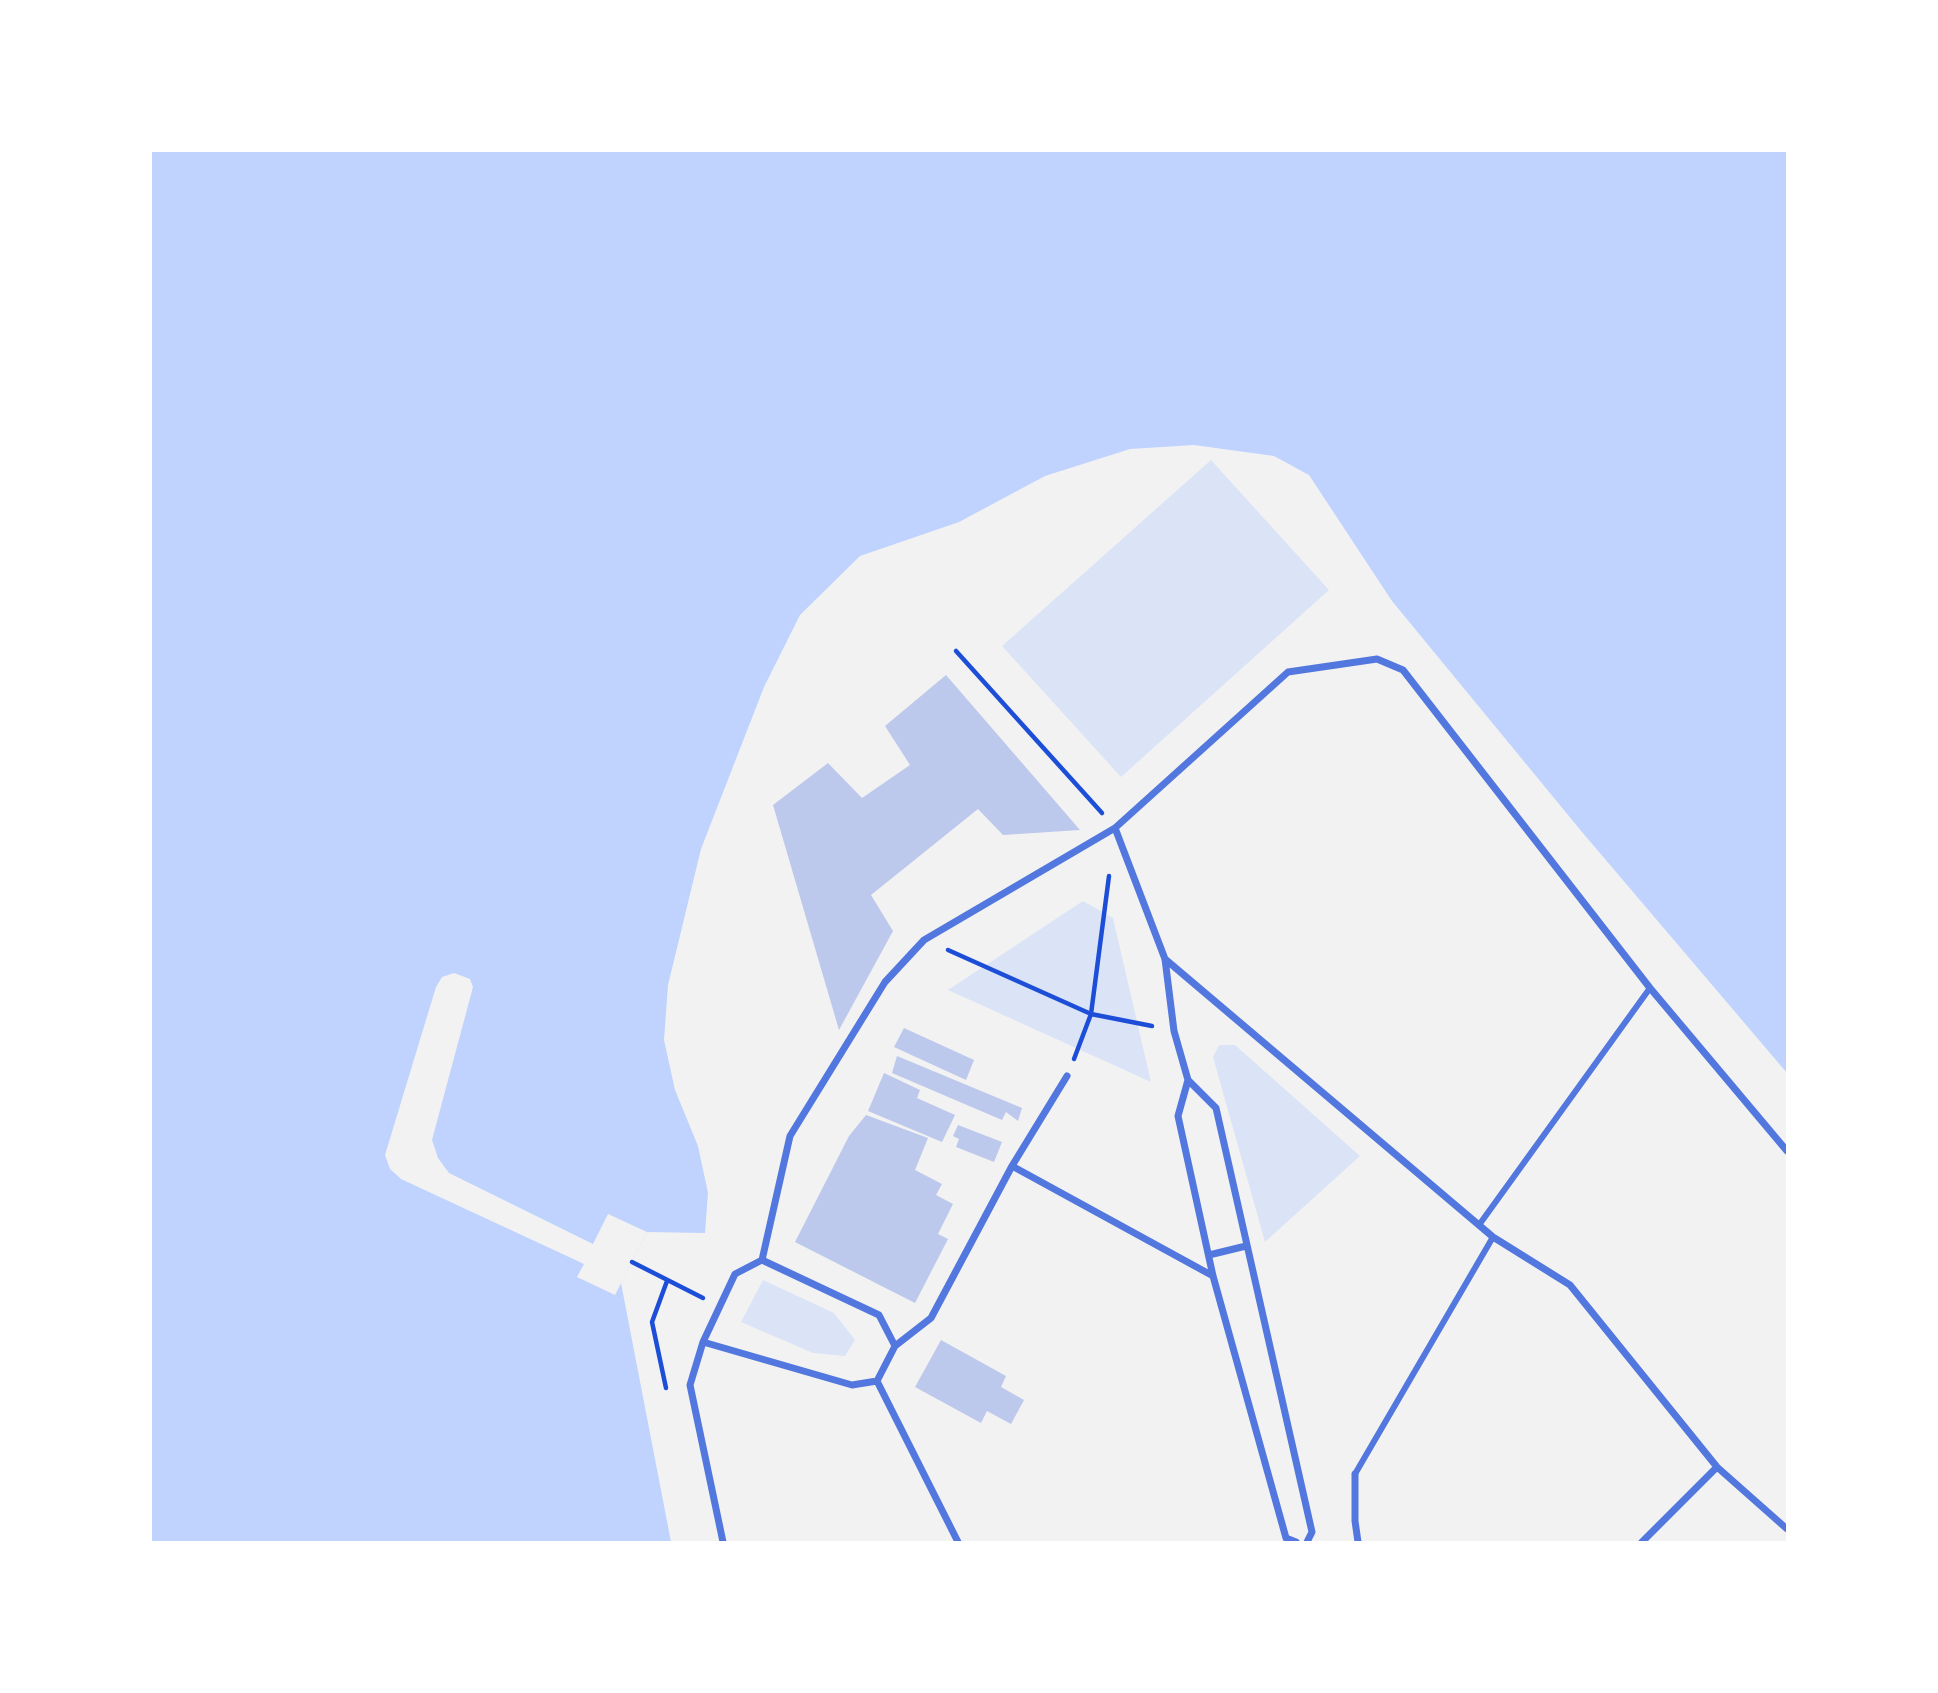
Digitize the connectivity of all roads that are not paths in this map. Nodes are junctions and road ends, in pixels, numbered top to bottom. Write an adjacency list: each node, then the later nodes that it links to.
1 (1115, 828): 2 (street); 3 (street); 12 (street)
2 (1165, 959): 5 (street); 8 (street)
3 (1650, 988): 6 (street); 8 (street)
4 (1067, 1076): 7 (street)
5 (1188, 1080): 10 (street); 11 (street)
6 (1787, 1151)
7 (1012, 1166): 13 (street); 15 (street)
8 (1479, 1225): 9 (street)
9 (1493, 1237): 17 (street); 18 (street)
10 (1245, 1246): 11 (street); 23 (street)
11 (1209, 1255): 13 (street)
12 (762, 1260): 14 (street); 15 (street)
13 (1213, 1276): 22 (street)
14 (703, 1342): 16 (street); 20 (street)
15 (895, 1346): 16 (street)
16 (877, 1381): 21 (street)
17 (1717, 1467): 19 (street); 25 (street)
18 (1355, 1474): 24 (street)
19 (1787, 1529)
20 (723, 1542)
21 (958, 1542)
22 (1296, 1542)
23 (1307, 1542)
24 (1358, 1542)
25 (1642, 1542)

